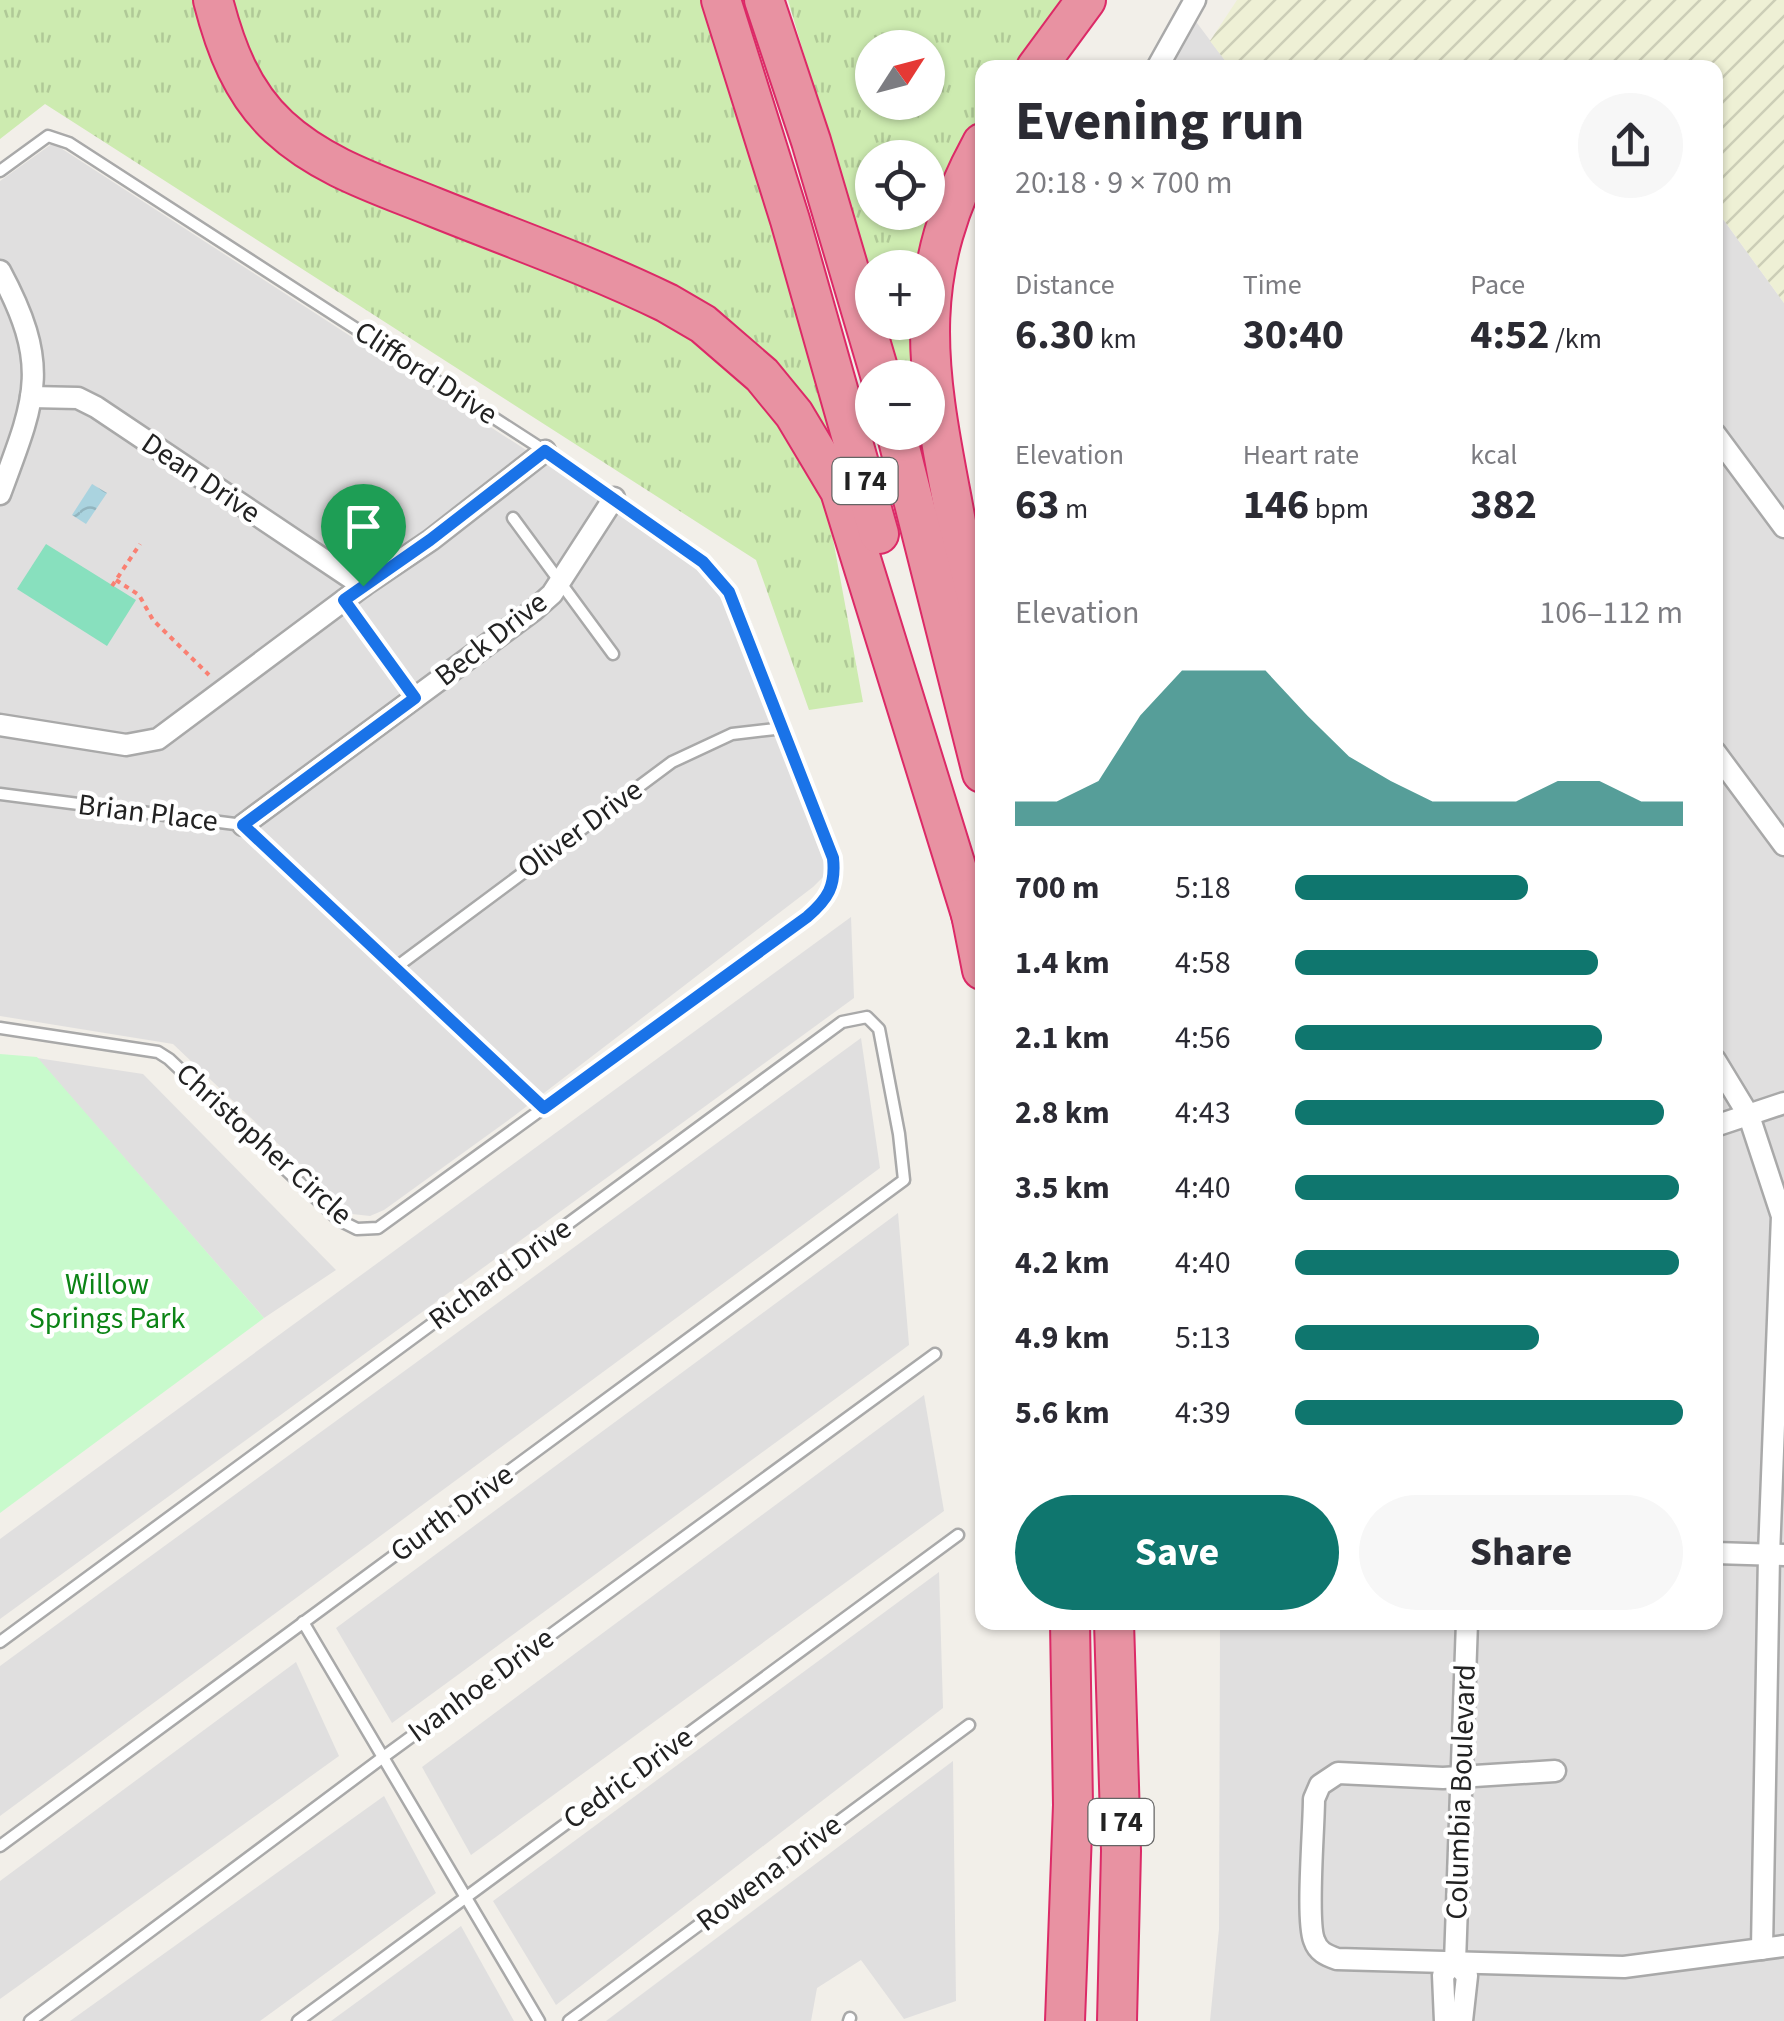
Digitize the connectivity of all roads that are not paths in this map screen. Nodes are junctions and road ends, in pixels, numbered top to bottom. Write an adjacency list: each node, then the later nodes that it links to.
1 (214, 0): 34 (highway)
2 (721, 0): 34 (highway, I 74)
3 (764, 0): 11 (highway)
4 (1086, 0): 6 (highway)
5 (1195, 0): 7 (street)
6 (1042, 60)
7 (1161, 60)
8 (975, 158): 23 (highway)
9 (0, 171): 15 (lane, Clifford Drive)
10 (0, 271): 12 (street)
11 (875, 360)
12 (32, 398): 16 (street); 21 (street, Dean Drive)
13 (1723, 445): 19 (street)
14 (901, 450): 28 (highway, I 74)
15 (545, 451): 17 (lane, Clifford Drive); 21 (street)
16 (0, 494)
17 (614, 498): 20 (street, Beck Drive); 27 (lane, Clifford Drive)
18 (514, 518): 20 (lane)
19 (1784, 527)
20 (560, 581): 24 (lane); 25 (street, Beck Drive)
21 (363, 586): 22 (street)
22 (344, 600): 25 (lane); 26 (street)
23 (975, 629)
24 (613, 654)
25 (415, 698): 31 (street, Beck Drive)
26 (0, 725)
27 (784, 728): 33 (lane, Clifford Drive); 36 (lane, Oliver Drive)
28 (975, 746)
29 (1723, 763): 32 (street)
30 (0, 794): 31 (lane, Brian Place)
31 (243, 825): 36 (lane, Brian Place)
32 (1784, 844)
33 (833, 883): 40 (lane, Christopher Circle)
34 (973, 921): 35 (highway, I 74)
35 (975, 932)
36 (394, 968): 40 (lane, Brian Place)
37 (0, 1028): 40 (lane, Christopher Circle)
38 (1723, 1073): 41 (street)
39 (1784, 1103): 41 (street)
40 (544, 1108)
41 (1749, 1116): 42 (street); 47 (street)
42 (1723, 1124)
43 (904, 1180): 48 (lane, Gurth Drive); 52 (lane, Richard Drive)
44 (936, 1354): 54 (lane, Ivanhoe Drive)
45 (958, 1535): 58 (lane, Cedric Drive)
46 (1723, 1553): 47 (street)
47 (1777, 1555): 60 (street)
48 (304, 1622): 54 (lane); 57 (lane, Gurth Drive)
49 (1070, 1630): 66 (highway, I 74)
50 (1114, 1630): 67 (highway, I 74)
51 (1467, 1630): 56 (street, Columbia Boulevard)
52 (0, 1642)
53 (969, 1725): 65 (lane, Rowena Drive)
54 (382, 1758): 58 (lane); 62 (lane, Ivanhoe Drive)
55 (1555, 1771): 56 (street)
56 (1462, 1776): 61 (street, Columbia Boulevard); 61 (street)
57 (0, 1846)
58 (468, 1896): 63 (lane, Cedric Drive); 64 (lane)
59 (1784, 1946): 60 (street)
60 (1762, 1949): 61 (street)
61 (1455, 1962): 68 (street, Columbia Boulevard); 69 (street, Columbia Boulevard)
62 (30, 2021)
63 (298, 2021)
64 (539, 2021)
65 (569, 2021)
66 (1065, 2021)
67 (1118, 2021)
68 (1445, 2021)
69 (1462, 2021)

